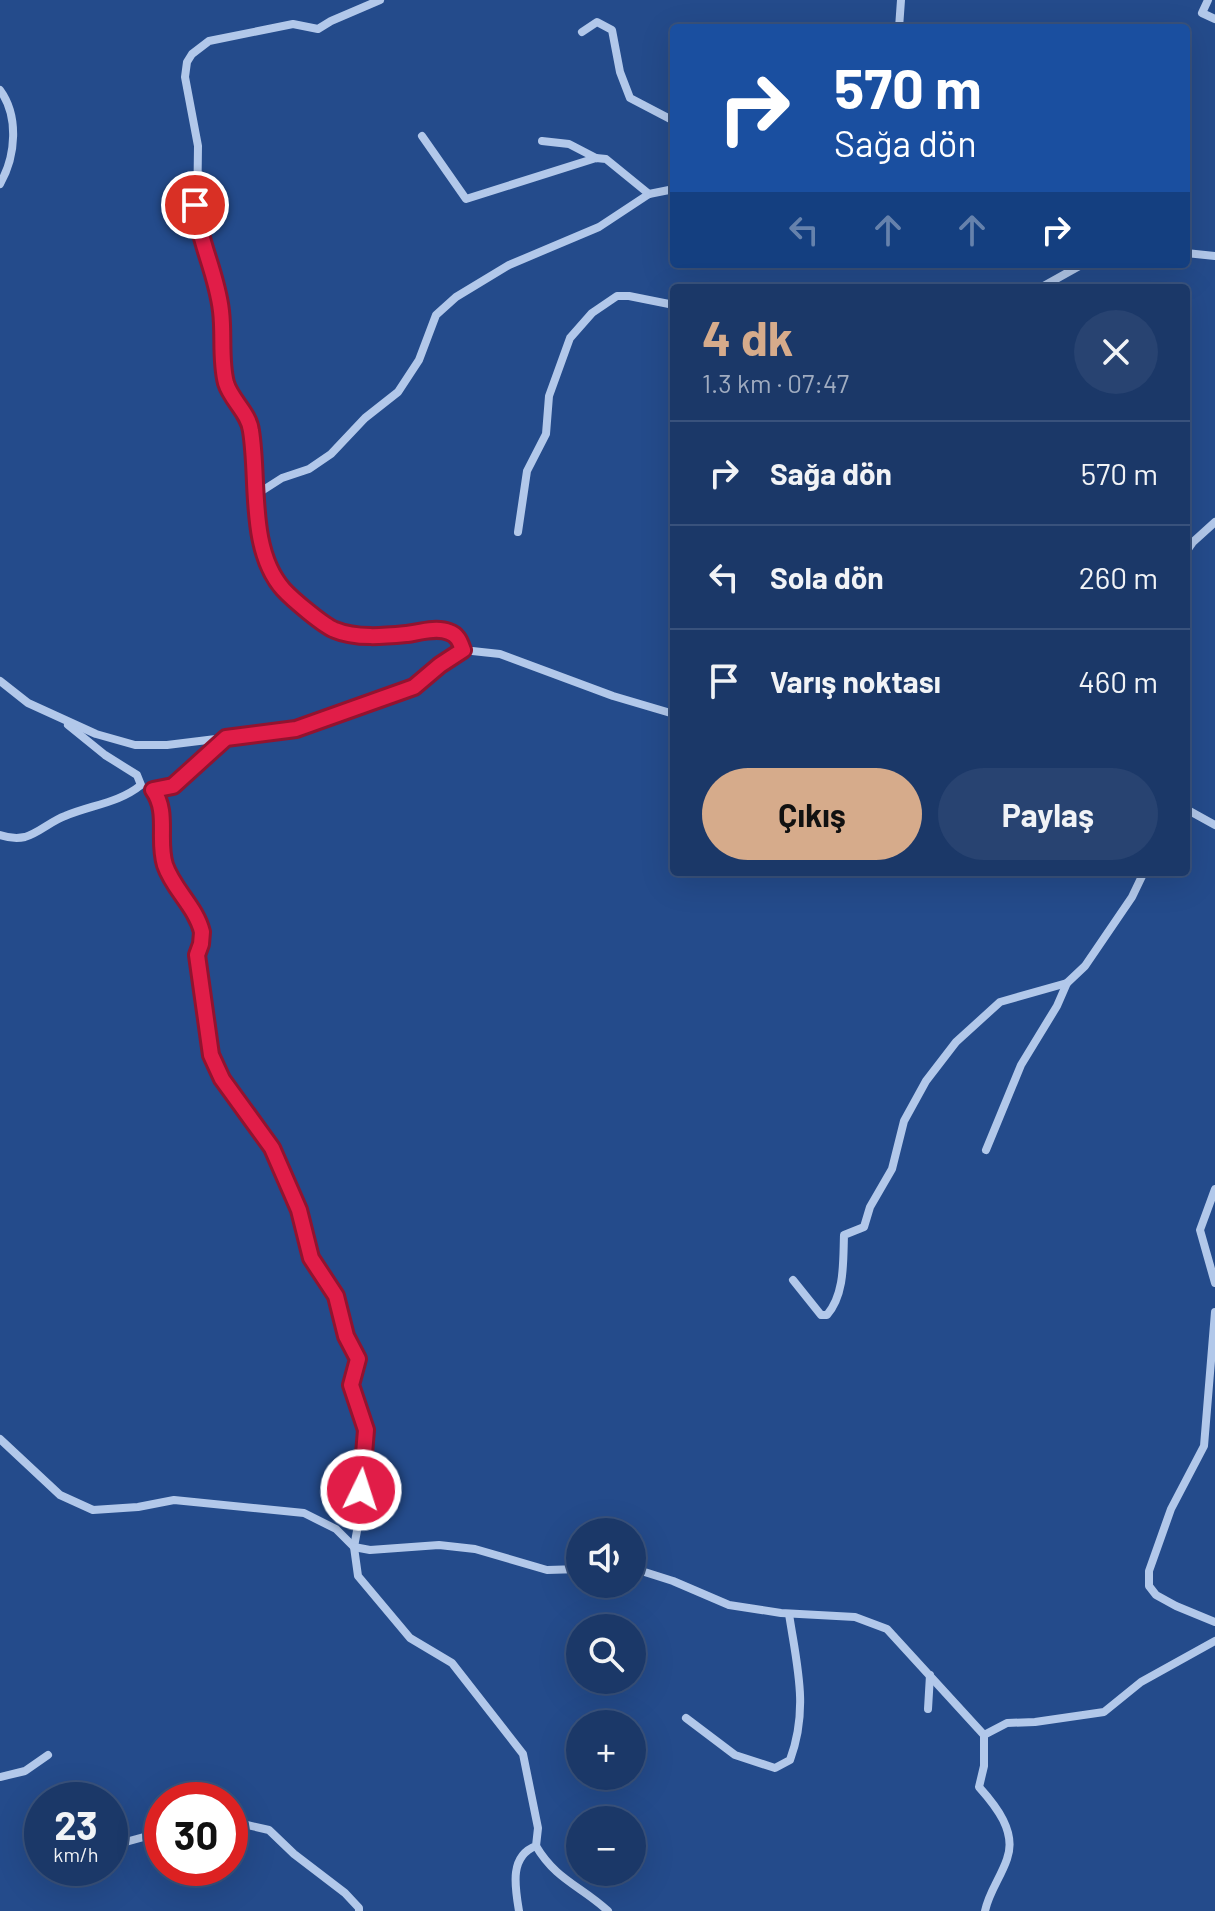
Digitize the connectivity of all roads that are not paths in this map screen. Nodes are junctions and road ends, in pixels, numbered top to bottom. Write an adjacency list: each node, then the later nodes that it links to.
1 (380, 0): 20 (street)
2 (901, 0): 5 (street)
3 (1208, 0): 4 (street)
4 (1215, 19)
5 (899, 24)
6 (582, 32): 8 (street)
7 (0, 90): 12 (street)
8 (670, 119)
9 (422, 136): 11 (street)
10 (542, 141): 11 (street)
11 (596, 158): 14 (street)
12 (0, 184)
13 (670, 190): 14 (street)
14 (649, 194): 20 (street)
15 (1190, 253): 16 (street)
16 (1215, 256)
17 (1076, 268): 18 (street)
18 (1047, 284)
19 (670, 304): 22 (street)
20 (257, 494): 24 (street)
21 (1215, 522): 23 (street)
22 (518, 532)
23 (1190, 539)
24 (463, 650): 26 (street); 28 (street)
25 (0, 681): 27 (street)
26 (670, 713)
27 (59, 717): 28 (street); 29 (street)
28 (226, 738): 30 (street)
29 (141, 785): 30 (street); 33 (street)
30 (153, 790): 42 (street)
31 (1190, 811): 32 (street)
32 (1215, 825)
33 (0, 835)
34 (1142, 876): 35 (street)
35 (1067, 983): 36 (street); 38 (street)
36 (986, 1150)
37 (1215, 1189): 39 (street)
38 (793, 1280)
39 (1215, 1283)
40 (1215, 1312): 46 (street)
41 (0, 1439): 42 (street)
42 (354, 1547): 43 (street); 55 (street)
43 (566, 1569)
44 (646, 1572): 45 (street)
45 (789, 1614): 48 (street); 50 (street)
46 (1215, 1622)
47 (1215, 1641): 51 (street)
48 (930, 1675): 49 (street); 51 (street)
49 (928, 1709)
50 (686, 1718)
51 (984, 1735): 59 (street)
52 (48, 1755): 53 (street)
53 (0, 1777)
54 (248, 1825): 56 (street)
55 (536, 1846): 57 (street); 58 (street)
56 (359, 1911)
57 (519, 1911)
58 (608, 1911)
59 (985, 1911)

